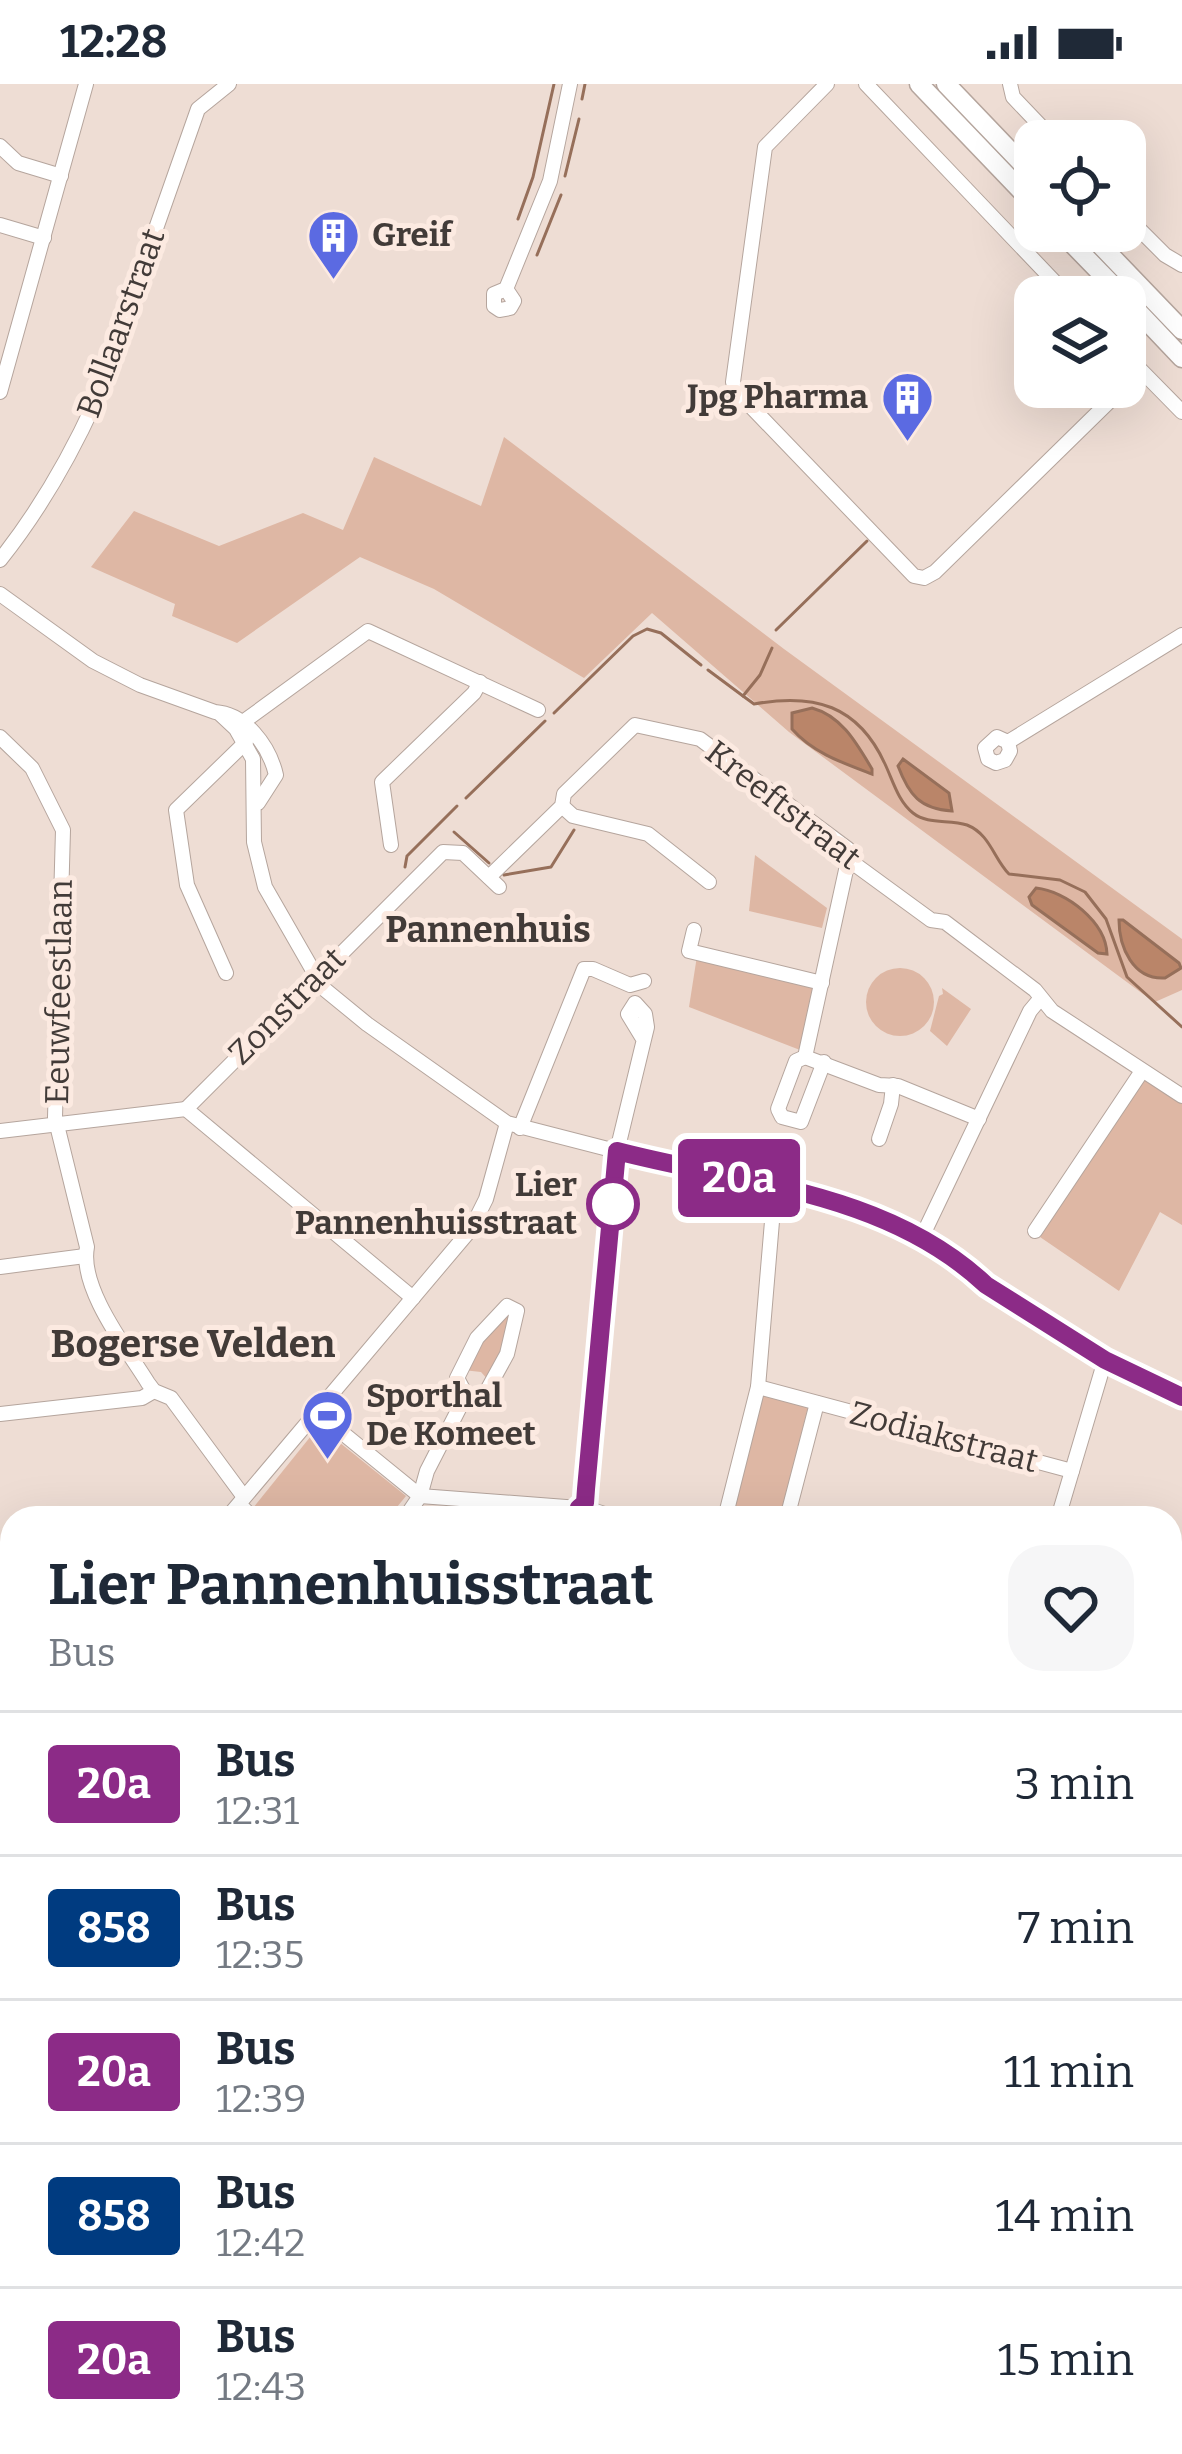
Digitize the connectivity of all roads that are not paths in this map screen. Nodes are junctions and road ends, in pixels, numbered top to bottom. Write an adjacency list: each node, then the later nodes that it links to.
1 (86, 84): 13 (street)
2 (230, 84): 9 (street, Bollaarstraat)
3 (570, 84): 23 (street)
4 (827, 84): 29 (street)
5 (866, 84): 21 (street)
6 (919, 84): 14 (highway)
7 (946, 84): 12 (highway)
8 (1010, 84): 10 (street)
9 (209, 89): 31 (street, Bollaarstraat)
10 (1034, 120)
11 (0, 146): 13 (street)
12 (1014, 155)
13 (61, 176): 17 (street)
14 (1014, 183)
15 (0, 225): 17 (street)
16 (1146, 236): 20 (street)
17 (44, 238): 28 (street)
18 (1080, 252): 22 (highway)
19 (1107, 252): 25 (highway)
20 (1182, 265)
21 (1049, 276)
22 (1103, 276)
23 (506, 289)
24 (1146, 321): 26 (highway)
25 (1182, 330)
26 (1182, 358)
27 (1146, 375): 30 (street)
28 (0, 392)
29 (1102, 408)
30 (1182, 412)
31 (0, 560)
32 (0, 594): 36 (street)
33 (1182, 635): 40 (street)
34 (479, 682): 35 (street); 37 (street); 43 (street)
35 (538, 710)
36 (220, 714): 37 (street); 39 (street)
37 (244, 722): 42 (street)
38 (0, 737): 61 (street, Eeuwfeestlaan)
39 (246, 742): 42 (street); 48 (street)
40 (1008, 742)
41 (562, 806): 44 (street, Kreeftstraat); 45 (street, Kreeftstraat); 46 (street)
42 (255, 808): 49 (street)
43 (391, 845)
44 (853, 862): 51 (street); 52 (street, Kreeftstraat)
45 (494, 882): 49 (street, Zonstraat)
46 (709, 882)
47 (694, 930): 51 (street)
48 (226, 974)
49 (316, 976): 59 (street, Zonstraat); 62 (street)
50 (644, 981): 62 (street)
51 (822, 983): 54 (street)
52 (1040, 999): 56 (street, Kreeftstraat); 60 (street)
53 (642, 1037): 65 (street)
54 (805, 1057): 55 (street); 55 (street)
55 (824, 1062): 57 (street)
56 (1142, 1071): 58 (street, Kreeftstraat); 67 (street)
57 (893, 1085): 60 (street); 64 (street)
58 (1182, 1096)
59 (186, 1109): 61 (street); 71 (street)
60 (979, 1119): 68 (street)
61 (57, 1124): 63 (street); 69 (street, Eeuwfeestlaan)
62 (514, 1126): 65 (street); 71 (street)
63 (0, 1131)
64 (879, 1139)
65 (617, 1151): 66 (street); 87 (street)
66 (775, 1186): 68 (street); 73 (street)
67 (1035, 1232)
68 (920, 1241): 72 (street)
69 (86, 1256): 70 (street); 74 (street, Eeuwfeestlaan)
70 (0, 1267)
71 (413, 1298): 78 (street)
72 (1105, 1360): 76 (street); 80 (street)
73 (758, 1387): 77 (street, Zodiakstraat); 88 (street)
74 (154, 1391): 79 (street); 82 (street, Eeuwfeestlaan)
75 (466, 1395): 75 (street); 81 (street)
76 (1182, 1397)
77 (817, 1403): 80 (street, Zodiakstraat); 89 (street)
78 (318, 1413): 81 (street); 82 (street)
79 (0, 1414)
80 (1072, 1472): 90 (street)
81 (420, 1496): 85 (street); 86 (street)
82 (242, 1501): 83 (street); 84 (street, Eeuwfeestlaan)
83 (238, 1506)
84 (245, 1506)
85 (413, 1506)
86 (537, 1506)
87 (584, 1506)
88 (728, 1506)
89 (790, 1506)
90 (1062, 1506)

